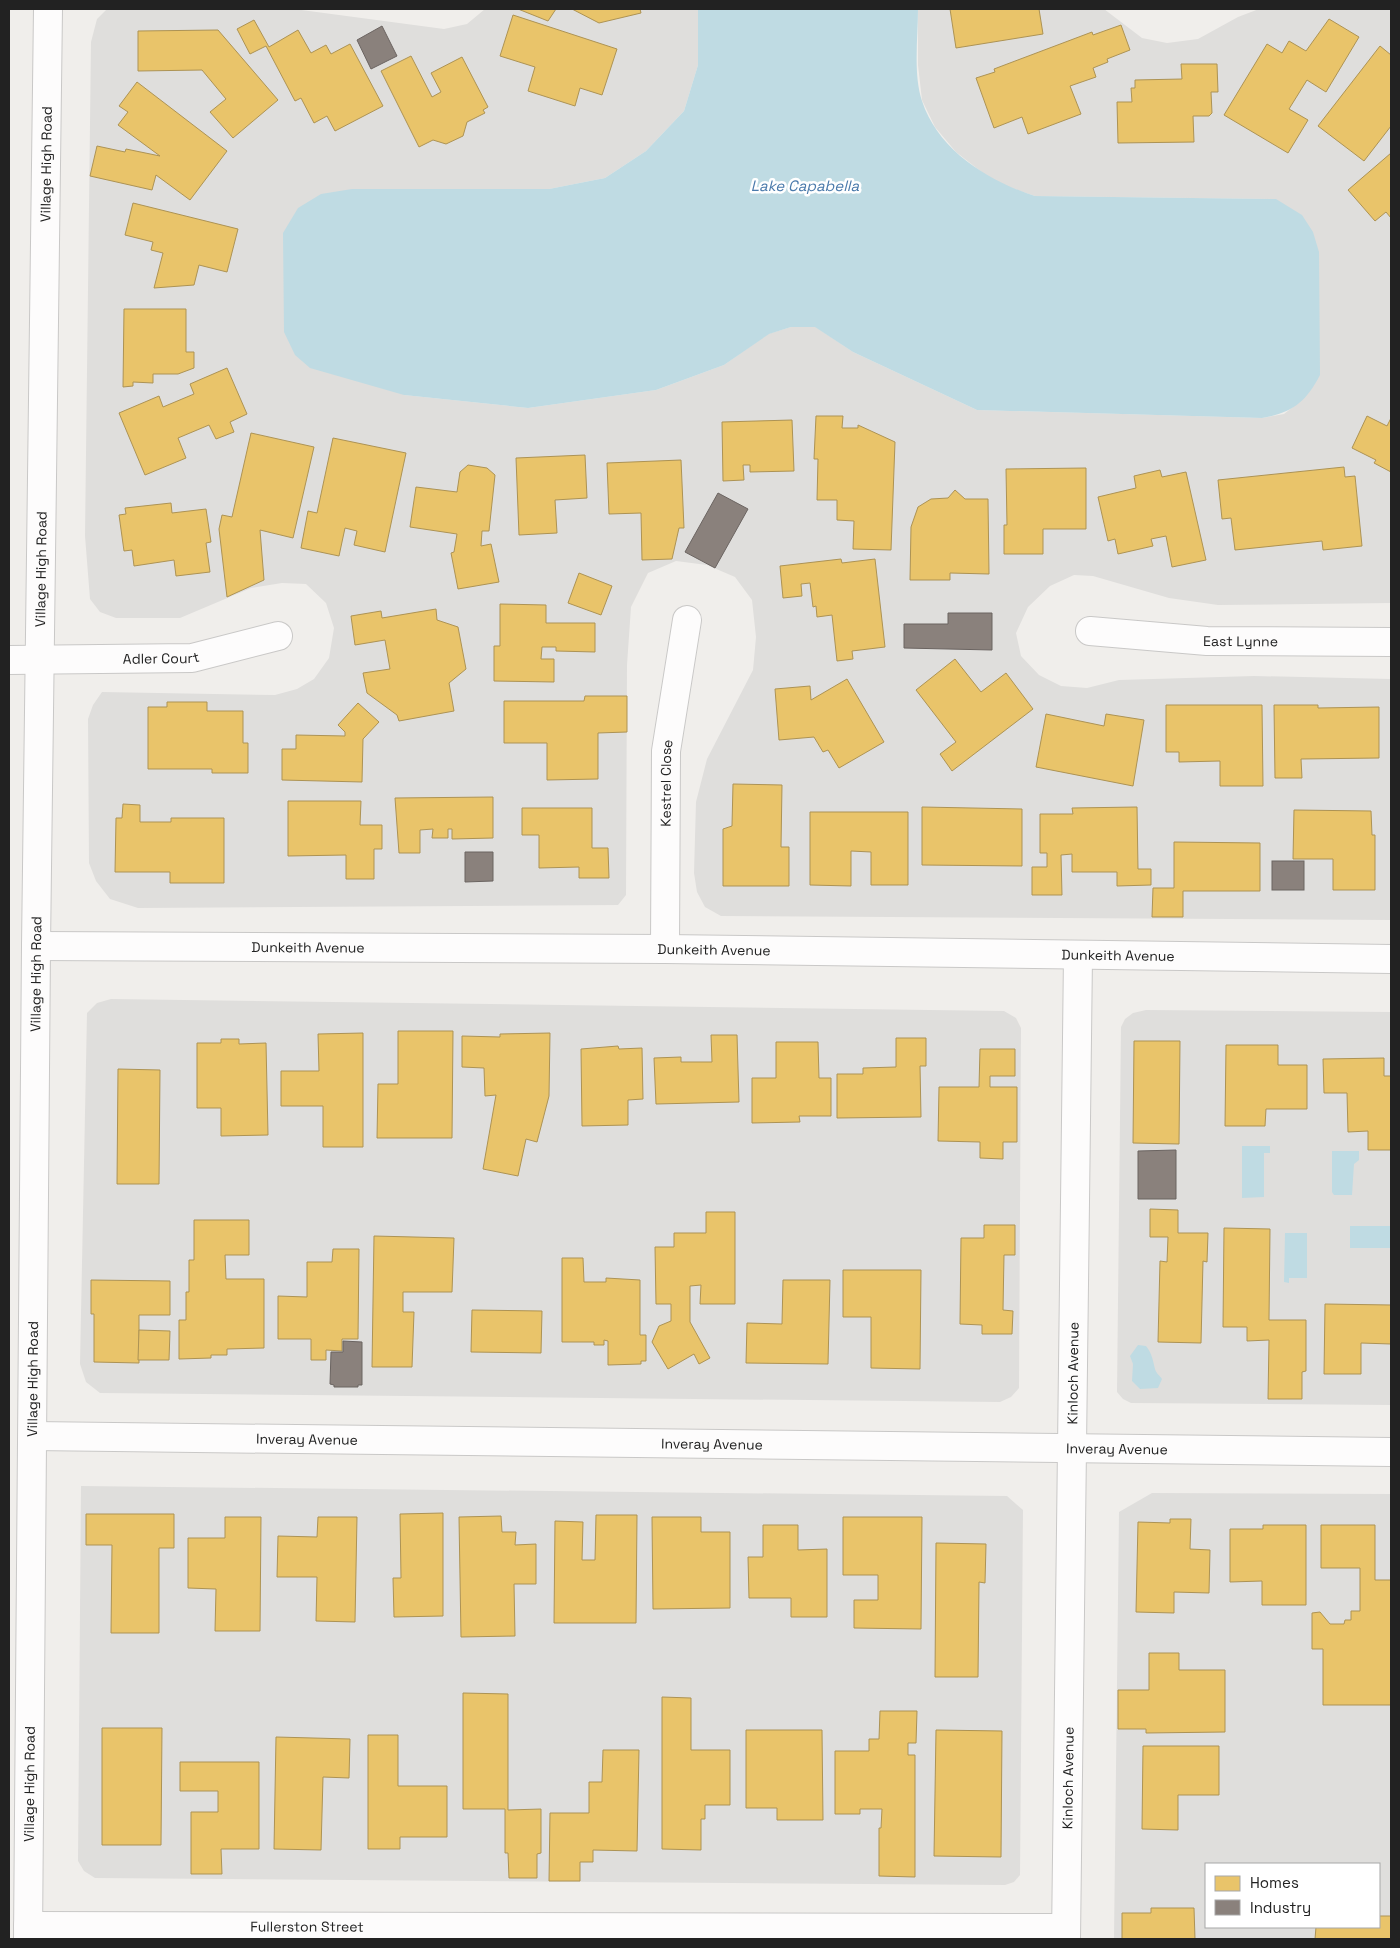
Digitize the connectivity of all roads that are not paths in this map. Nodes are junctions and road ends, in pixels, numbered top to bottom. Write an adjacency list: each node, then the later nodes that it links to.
1 (48, 9): 7 (street, Village High Road)
2 (687, 620): 9 (street, Kestrel Close)
3 (1090, 631): 5 (street, East Lynne)
4 (278, 636): 7 (street, Adler Court)
5 (1391, 642)
6 (9, 660): 7 (street, Adler Court)
7 (41, 660): 8 (street, Village High Road)
8 (36, 946): 9 (street, Dunkeith Avenue); 12 (street, Village High Road)
9 (665, 949): 10 (street, Dunkeith Avenue)
10 (1078, 956): 11 (street, Dunkeith Avenue); 13 (street, Kinloch Avenue)
11 (1391, 959)
12 (33, 1436): 13 (street, Inveray Avenue); 15 (street, Village High Road)
13 (1071, 1449): 14 (street, Inveray Avenue); 16 (street, Kinloch Avenue)
14 (1391, 1452)
15 (28, 1933): 16 (street, Fullerston Street)
16 (1066, 1933)

